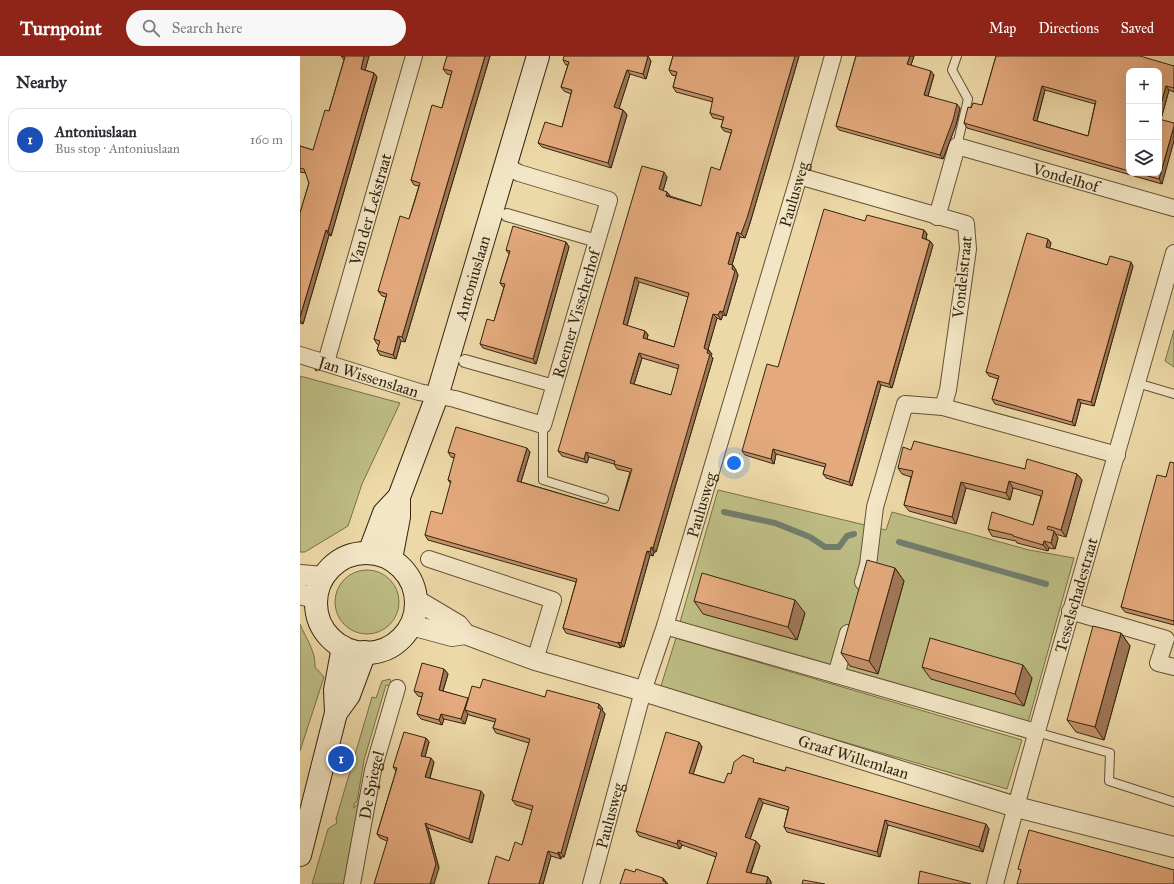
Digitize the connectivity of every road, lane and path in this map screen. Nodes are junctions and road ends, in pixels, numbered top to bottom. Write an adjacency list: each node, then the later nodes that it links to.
1 (414, 56): 15 (street, Van der Lekstraat)
2 (538, 56): 6 (main road, Antoniuslaan)
3 (833, 56): 7 (street, Paulusweg)
4 (957, 56): 5 (lane)
5 (957, 146): 8 (street, Vondelhof); 10 (street)
6 (506, 166): 11 (street, Roemer Visscherhof); 19 (main road, Antoniuslaan)
7 (799, 176): 10 (street, Vondelstraat); 36 (street, Paulusweg)
8 (1174, 208)
9 (507, 215): 11 (street, Roemer Visscherhof)
10 (937, 217): 20 (street, Vondelstraat)
11 (597, 241): 17 (street, Roemer Visscherhof)
12 (1174, 253): 16 (street, Tesselschadestraat)
13 (300, 355): 15 (street, Jan Wissenslaan)
14 (465, 361): 17 (street, Roemer Visscherhof)
15 (326, 362): 19 (street, Jan Wissenslaan)
16 (1137, 383): 18 (lane); 22 (street, Tesselschadestraat)
17 (554, 386): 21 (street, Roemer Visscherhof)
18 (1174, 394)
19 (437, 396): 21 (street); 23 (main road, Antoniuslaan)
20 (943, 407): 22 (street); 30 (street)
21 (543, 425): 24 (lane, Roemer Visscherhof)
22 (1117, 455): 33 (street, Tesselschadestraat)
23 (399, 497): 25 (main road, Antoniuslaan); 26 (main road, Antoniuslaan)
24 (604, 499)
25 (369, 553): 26 (main road); 29 (main road)
26 (391, 559): 32 (main road)
27 (429, 559): 40 (street)
28 (300, 575): 29 (street)
29 (324, 577): 31 (main road)
30 (860, 595)
31 (308, 596): 38 (main road)
32 (416, 600): 35 (main road); 37 (street, Graaf Willemlaan)
33 (1070, 611): 41 (street); 46 (street, Tesselschadestraat)
34 (853, 617): 42 (street)
35 (411, 625): 37 (street, Graaf Willemlaan); 39 (main road)
36 (665, 626): 42 (street); 44 (street, Paulusweg)
37 (465, 634): 40 (street, Graaf Willemlaan)
38 (343, 646): 39 (main road); 45 (main road)
39 (365, 652): 45 (main road)
40 (535, 660): 44 (street, Graaf Willemlaan)
41 (1174, 667)
42 (836, 675): 46 (street)
43 (397, 688): 51 (street, De Spiegel)
44 (643, 691): 48 (street, Graaf Willemlaan); 52 (street, Paulusweg)
45 (336, 713): 50 (main road)
46 (1036, 732): 47 (lane); 48 (street, Tesselschadestraat)
47 (1174, 802)
48 (1016, 807): 49 (street, Graaf Willemlaan); 53 (street, Tesselschadestraat)
49 (1174, 847)
50 (300, 855)
51 (352, 884)
52 (591, 884)
53 (995, 884)

